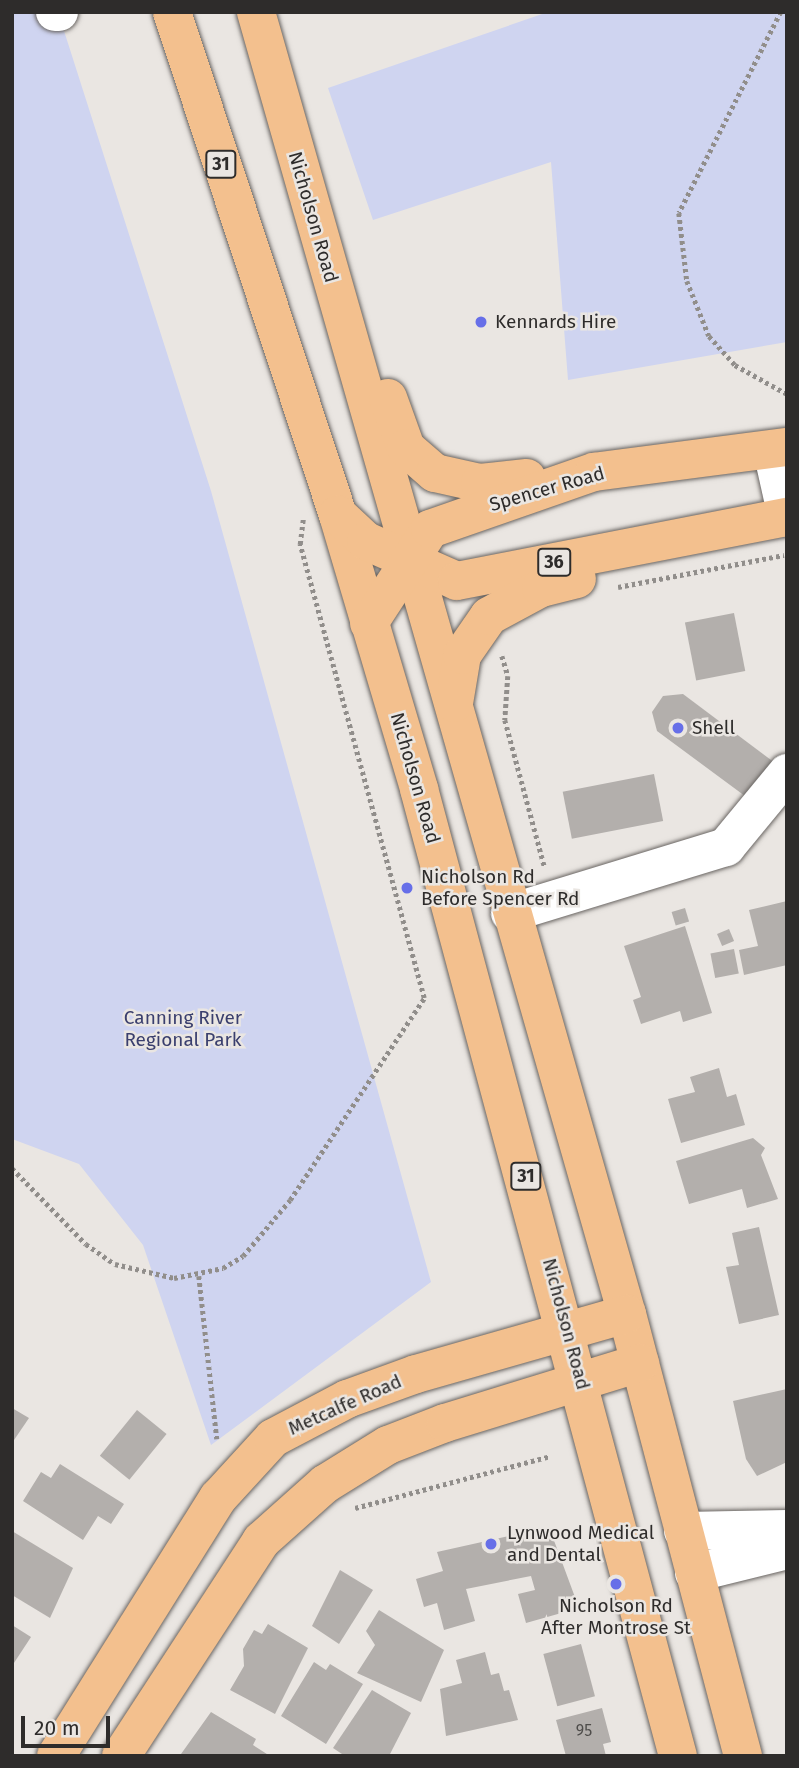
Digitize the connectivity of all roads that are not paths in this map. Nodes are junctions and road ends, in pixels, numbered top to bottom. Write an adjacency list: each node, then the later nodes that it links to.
1 (172, 12): 6 (main road, Nicholson Road / 31)
2 (256, 12): 3 (main road, Nicholson Road)
3 (336, 299): 5 (main road); 8 (main road, Nicholson Road)
4 (779, 449): 5 (main road, Spencer Road); 7 (street)
5 (594, 472): 8 (main road, Spencer Road)
6 (338, 515): 8 (main road, 36); 9 (main road, Nicholson Road / 31)
7 (787, 517): 8 (main road, 36); 10 (main road, 36)
8 (412, 561): 9 (main road, Spencer Road); 10 (main road, Nicholson Road)
9 (369, 623): 14 (main road, Nicholson Road / 31)
10 (453, 709): 12 (main road, Nicholson Road)
11 (787, 773): 12 (street)
12 (510, 913): 13 (main road, Nicholson Road)
13 (627, 1314): 14 (main road, Metcalfe Road); 15 (main road, Nicholson Road)
14 (569, 1331): 16 (main road, Nicholson Road / 31); 21 (main road, Metcalfe Road)
15 (640, 1363): 16 (main road); 18 (main road, Nicholson Road)
16 (581, 1380): 22 (main road); 23 (main road, Nicholson Road / 31)
17 (787, 1529): 18 (street)
18 (684, 1531): 20 (main road, Nicholson Road)
19 (787, 1550): 20 (street)
20 (694, 1573): 24 (main road, Nicholson Road)
21 (56, 1756)
22 (121, 1756)
23 (678, 1756)
24 (743, 1756)

